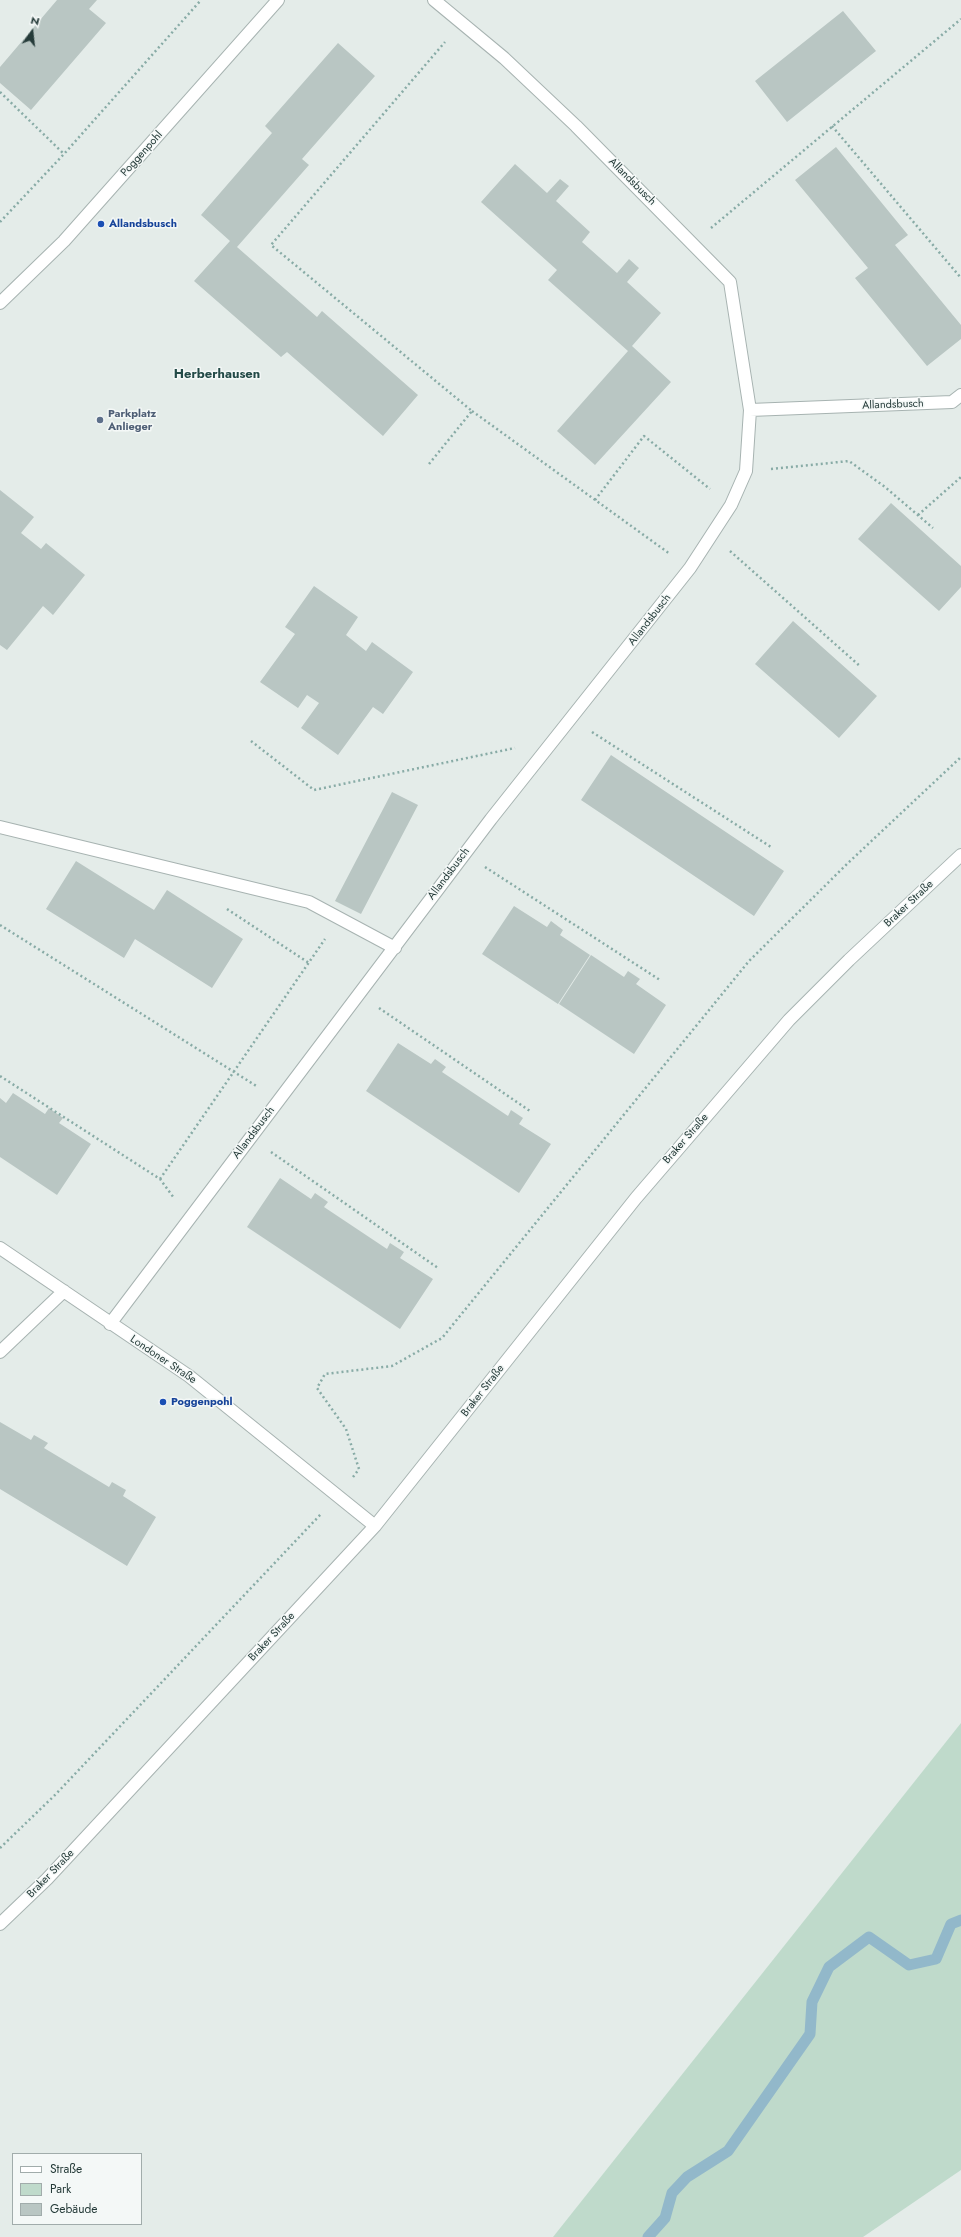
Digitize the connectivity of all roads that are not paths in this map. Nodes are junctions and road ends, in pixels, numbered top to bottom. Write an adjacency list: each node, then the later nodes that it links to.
1 (278, 0): 3 (street, Poggenpohl)
2 (434, 0): 5 (street, Allandsbusch)
3 (0, 303)
4 (961, 395): 5 (street, Allandsbusch)
5 (750, 410): 8 (street, Allandsbusch)
6 (0, 827): 8 (street)
7 (961, 855): 13 (street, Braker Straße)
8 (395, 948): 11 (street, Allandsbusch)
9 (0, 1248): 10 (street, Londoner Straße)
10 (64, 1291): 11 (street, Londoner Straße); 12 (street)
11 (110, 1324): 13 (street, Londoner Straße)
12 (0, 1352)
13 (375, 1526): 14 (street, Braker Straße)
14 (0, 1924)

